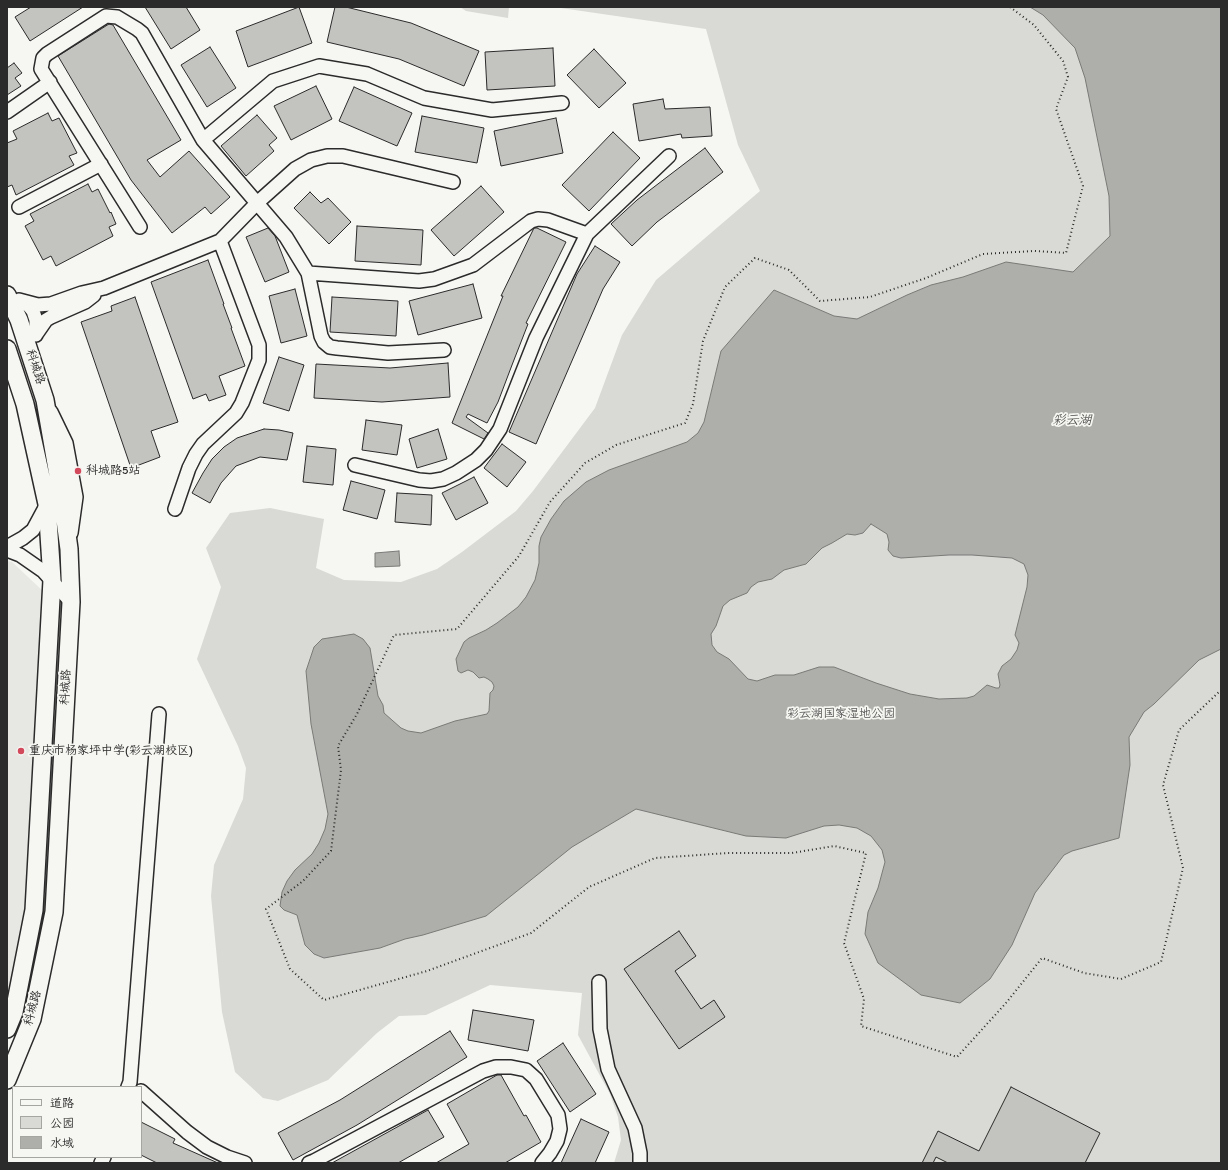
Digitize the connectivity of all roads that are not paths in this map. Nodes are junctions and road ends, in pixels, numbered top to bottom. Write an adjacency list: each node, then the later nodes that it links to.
1 (50, 82): 3 (street); 4 (street); 6 (street)
2 (562, 103): 4 (street)
3 (7, 112)
4 (203, 140): 8 (street)
5 (669, 156): 11 (street)
6 (101, 164): 9 (street); 10 (street)
7 (453, 182): 8 (street)
8 (257, 203): 12 (street); 13 (street)
9 (18, 207)
10 (140, 227)
11 (587, 234): 13 (street); 21 (street)
12 (220, 241): 14 (street); 23 (street)
13 (308, 273): 18 (street)
14 (104, 288): 15 (street); 16 (street)
15 (11, 296): 16 (street); 19 (main road, 科城路)
16 (37, 333): 19 (street)
17 (7, 349): 20 (main road, 科城路)
18 (444, 350)
19 (31, 354): 26 (main road, 科城路)
20 (11, 367): 22 (main road, 科城路)
21 (356, 465)
22 (47, 504): 24 (street); 25 (main road, 科城路)
23 (175, 509)
24 (7, 549): 25 (street)
25 (52, 580): 26 (street); 29 (main road, 科城路)
26 (71, 602): 30 (main road, 科城路)
27 (159, 714): 31 (street)
28 (599, 982): 36 (street)
29 (7, 1029)
30 (7, 1080)
31 (132, 1085)
32 (142, 1092): 33 (street)
33 (245, 1163)
34 (309, 1163): 35 (street)
35 (542, 1163)
36 (640, 1163)

